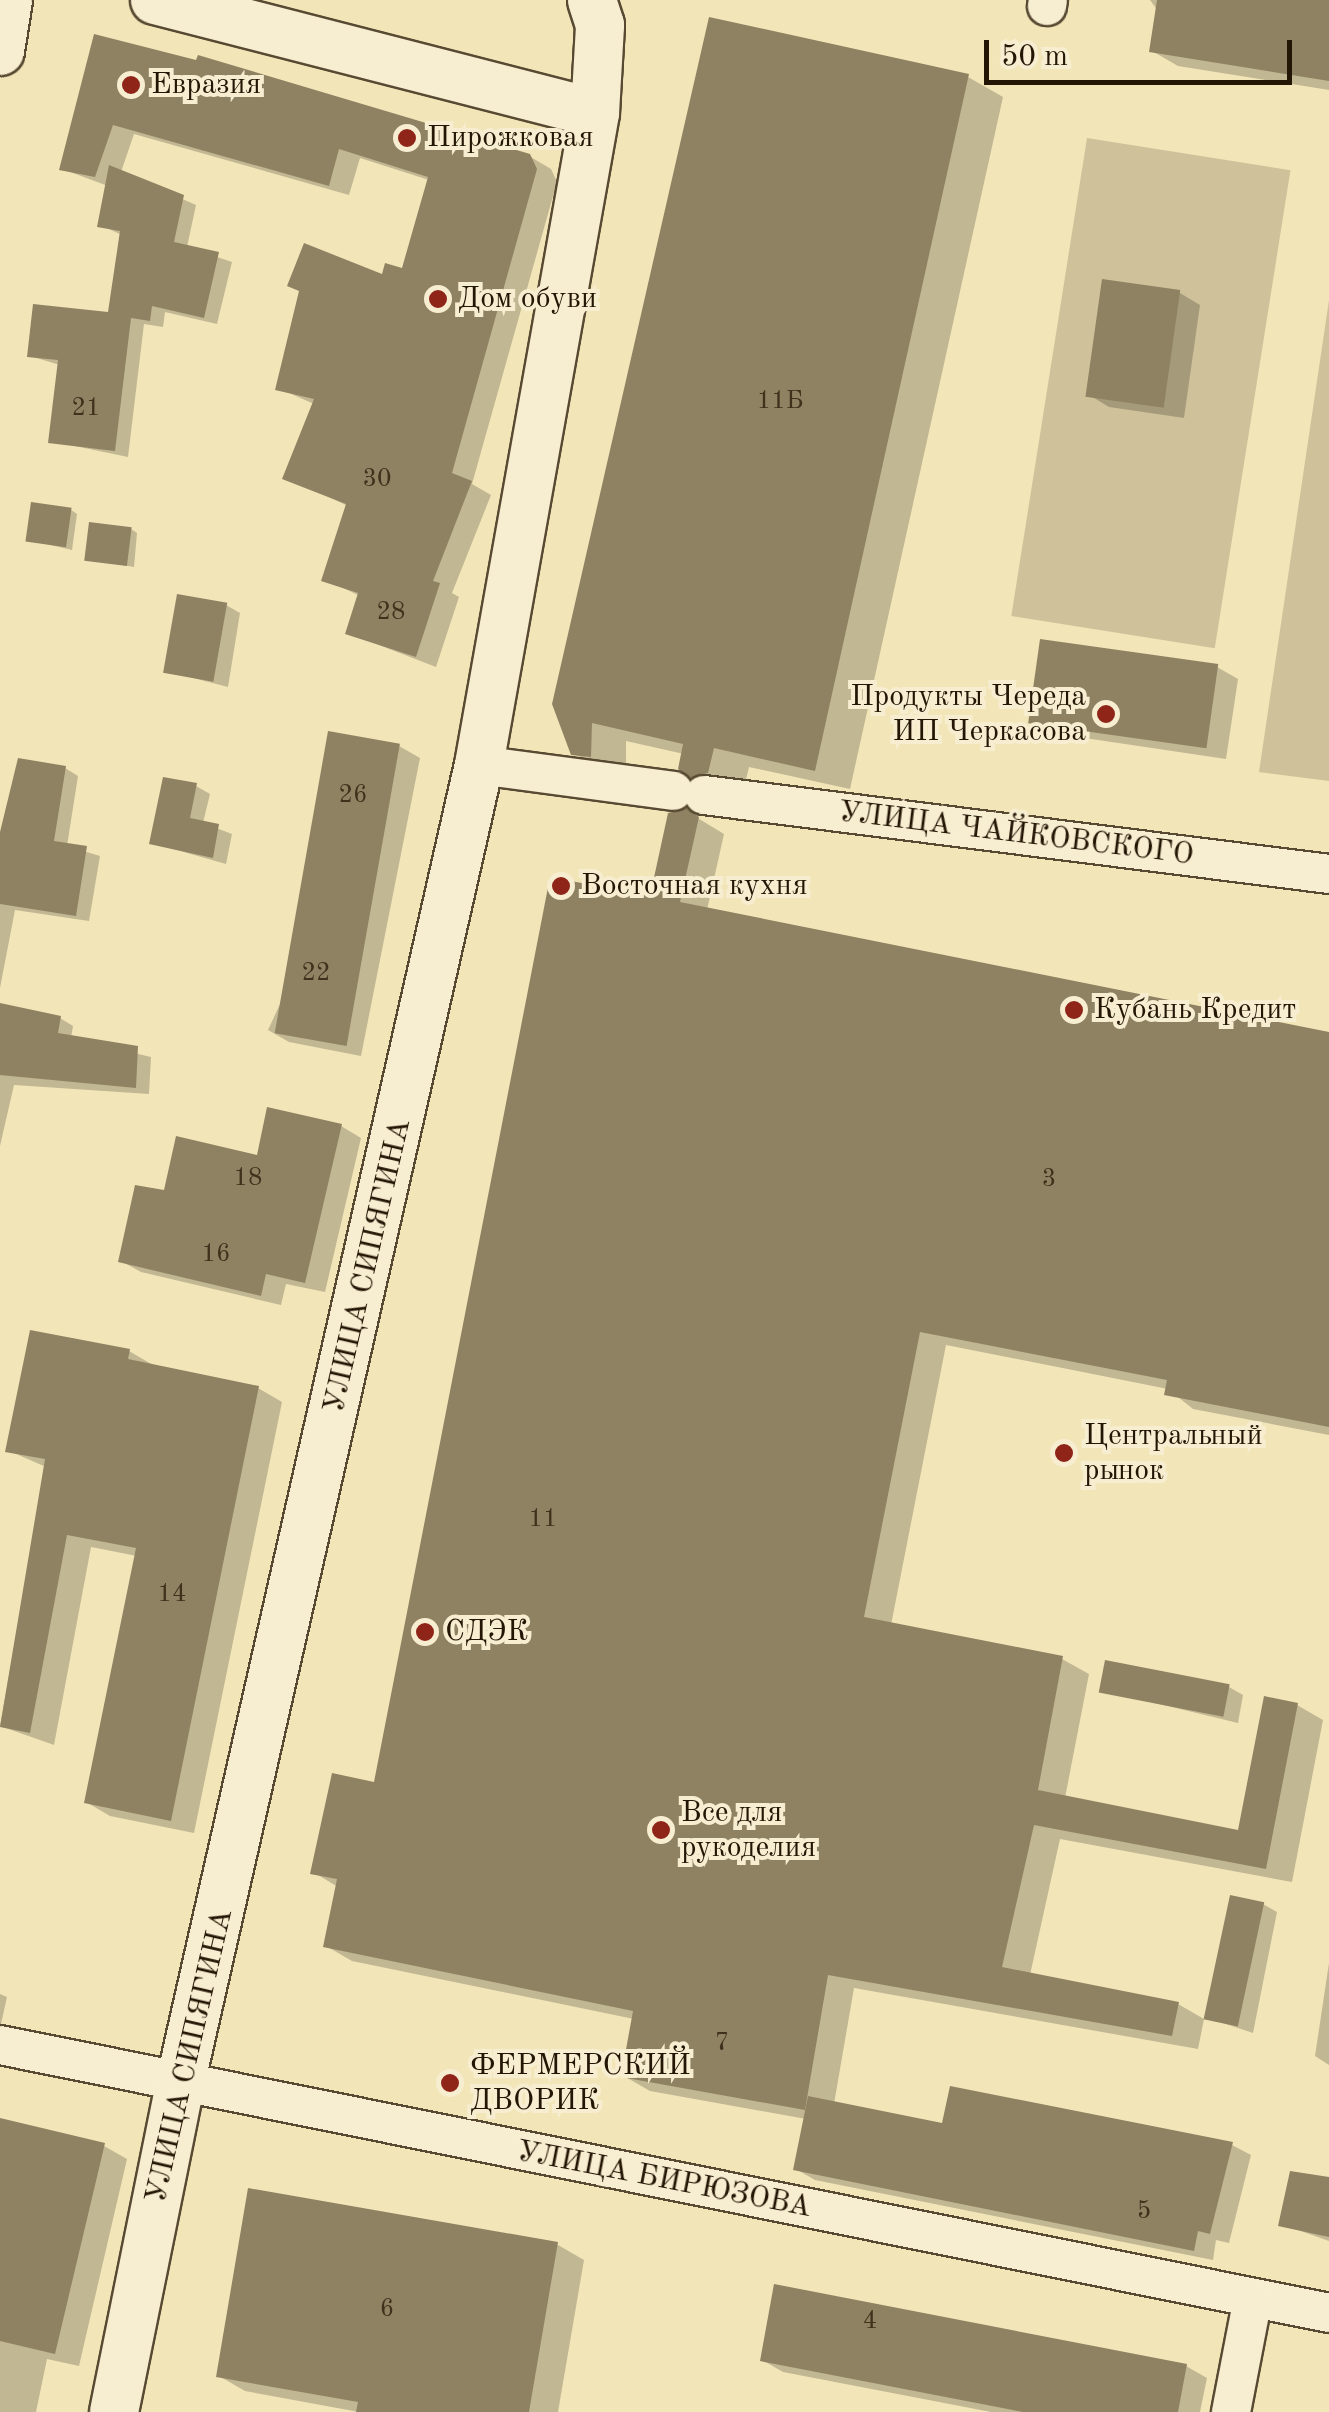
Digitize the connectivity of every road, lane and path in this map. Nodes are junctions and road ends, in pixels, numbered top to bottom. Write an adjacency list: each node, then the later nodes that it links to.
1 (8, 0): 4 (street)
2 (155, 0): 5 (street)
3 (592, 0): 5 (street, УЛИЦА СИПЯГИНА)
4 (0, 51)
5 (595, 114): 6 (street, УЛИЦА СИПЯГИНА)
6 (479, 765): 7 (street, УЛИЦА ЧАЙКОВСКОГО); 9 (street, УЛИЦА СИПЯГИНА)
7 (1329, 874)
8 (0, 2045): 9 (street, УЛИЦА БИРЮЗОВА)
9 (180, 2084): 10 (street, УЛИЦА БИРЮЗОВА); 12 (street, УЛИЦА СИПЯГИНА)
10 (1253, 2298): 11 (street, УЛИЦА БИРЮЗОВА); 13 (street)
11 (1329, 2313)
12 (114, 2412)
13 (1231, 2412)

